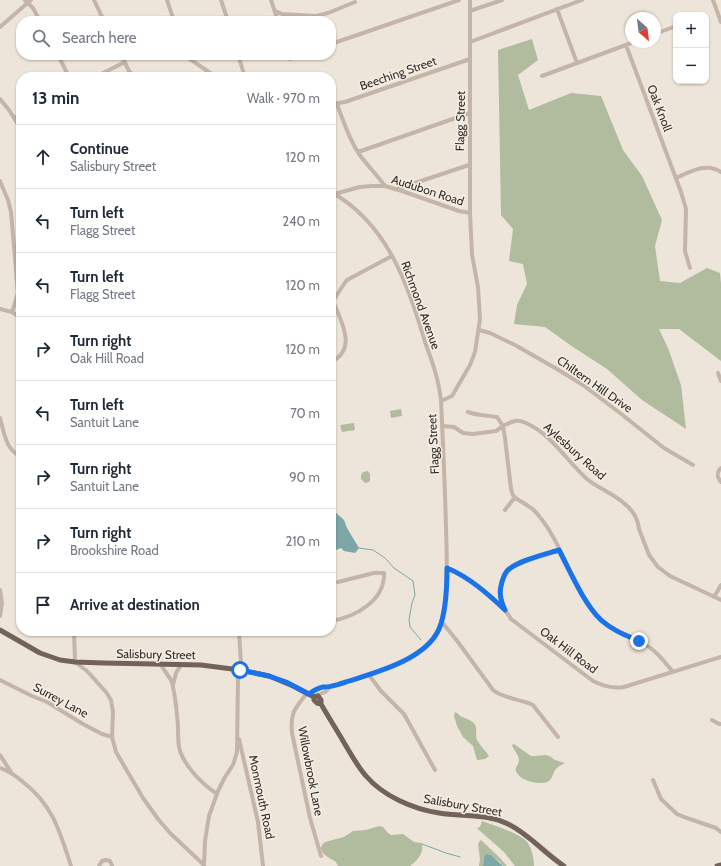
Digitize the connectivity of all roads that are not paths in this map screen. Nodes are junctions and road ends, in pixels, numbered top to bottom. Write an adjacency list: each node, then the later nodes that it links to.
1 (94, 0): 16 (street)
2 (167, 0): 17 (street)
3 (221, 0): 18 (street)
4 (271, 0): 13 (street)
5 (459, 0): 24 (street)
6 (470, 0): 14 (street, Flagg Street)
7 (502, 0): 14 (street)
8 (581, 0): 12 (street)
9 (713, 0): 20 (street)
10 (28, 1): 15 (street); 21 (street)
11 (355, 2): 13 (street)
12 (558, 9): 25 (street); 33 (street)
13 (275, 11): 19 (street)
14 (470, 11): 25 (street, Flagg Street)
15 (37, 16)
16 (102, 16)
17 (172, 16)
18 (226, 16)
19 (276, 16)
20 (721, 22)
21 (0, 27)
22 (673, 27): 23 (street)
23 (661, 32)
24 (336, 42)
25 (470, 42): 28 (street, Flagg Street)
26 (625, 45): 33 (street)
27 (627, 48): 48 (street, Oak Knoll)
28 (470, 59): 41 (street, Beeching Street); 42 (street, Flagg Street)
29 (60, 60): 34 (street)
30 (191, 60): 37 (street)
31 (240, 60): 38 (street)
32 (125, 62): 35 (street); 36 (street)
33 (577, 63): 39 (street)
34 (66, 72)
35 (105, 72)
36 (131, 72)
37 (209, 72)
38 (243, 72)
39 (542, 76)
40 (0, 99): 43 (street)
41 (338, 103): 45 (street)
42 (470, 113): 45 (street); 46 (street, Flagg Street)
43 (14, 118): 44 (street)
44 (16, 121)
45 (358, 152): 50 (street)
46 (469, 165): 51 (street); 54 (street, Flagg Street)
47 (721, 172): 48 (street)
48 (676, 178): 57 (street, Oak Knoll)
49 (0, 181): 56 (street)
50 (385, 186): 51 (street, Audubon Road); 52 (street, Audubon Road)
51 (396, 189): 54 (street, Audubon Road)
52 (336, 192)
53 (336, 195): 55 (street, Richmond Avenue)
54 (470, 213): 64 (street, Flagg Street)
55 (392, 256): 58 (street); 68 (street, Richmond Avenue)
56 (16, 262)
57 (690, 268)
58 (336, 295)
59 (16, 301): 62 (street)
60 (0, 309): 62 (street)
61 (336, 311): 65 (street)
62 (12, 312): 63 (street)
63 (16, 315)
64 (479, 330): 68 (street, Flagg Street); 74 (street, Chiltern Hill Drive)
65 (336, 360)
66 (718, 373): 67 (street)
67 (721, 381)
68 (441, 401): 71 (street, Flagg Street)
69 (468, 412): 72 (street)
70 (0, 418): 73 (street)
71 (442, 426): 72 (street, Aylesbury Road); 80 (street, Flagg Street)
72 (503, 426): 77 (street); 84 (street, Aylesbury Road)
73 (16, 454)
74 (693, 465)
75 (721, 468): 76 (street)
76 (721, 482)
77 (515, 497): 78 (street); 79 (street)
78 (505, 510)
79 (559, 550): 86 (street); 98 (street)
80 (447, 568): 86 (street, Oak Hill Road); 89 (street, Flagg Street)
81 (338, 582): 88 (street)
82 (721, 585): 84 (street)
83 (0, 590): 87 (street)
84 (714, 597): 85 (street, Aylesbury Road)
85 (721, 600)
86 (505, 610): 98 (street, Oak Hill Road)
87 (0, 616)
88 (336, 619)
89 (442, 621): 99 (street, Flagg Street); 106 (street)
90 (0, 630): 94 (main road, Salisbury Street)
91 (74, 636): 94 (street)
92 (239, 636): 97 (street)
93 (721, 657): 98 (street, Oak Hill Road)
94 (75, 662): 95 (main road, Salisbury Street); 107 (street)
95 (161, 665): 96 (main road, Salisbury Street); 101 (street)
96 (181, 665): 97 (main road, Salisbury Street); 101 (street)
97 (240, 670): 102 (main road, Salisbury Street); 105 (street)
98 (673, 672)
99 (369, 675): 102 (street, Flagg Street); 110 (street)
100 (0, 680): 107 (street, Surrey Lane)
101 (173, 685): 113 (street)
102 (310, 695): 115 (street, Willowbrook Lane); 122 (main road, Salisbury Street)
103 (712, 720): 104 (street)
104 (721, 724)
105 (238, 733): 113 (street); 121 (street, Monmouth Road)
106 (558, 737)
107 (112, 738): 116 (street)
108 (0, 755): 111 (street)
109 (0, 768): 111 (street)
110 (435, 770)
111 (13, 774): 118 (street)
112 (654, 780): 114 (street)
113 (217, 794): 116 (street)
114 (721, 832)
115 (320, 856)
116 (204, 865)
117 (721, 865): 123 (main road)
118 (71, 866)
119 (99, 866): 120 (street)
120 (112, 866)
121 (263, 866)
122 (564, 866)
123 (717, 866)

